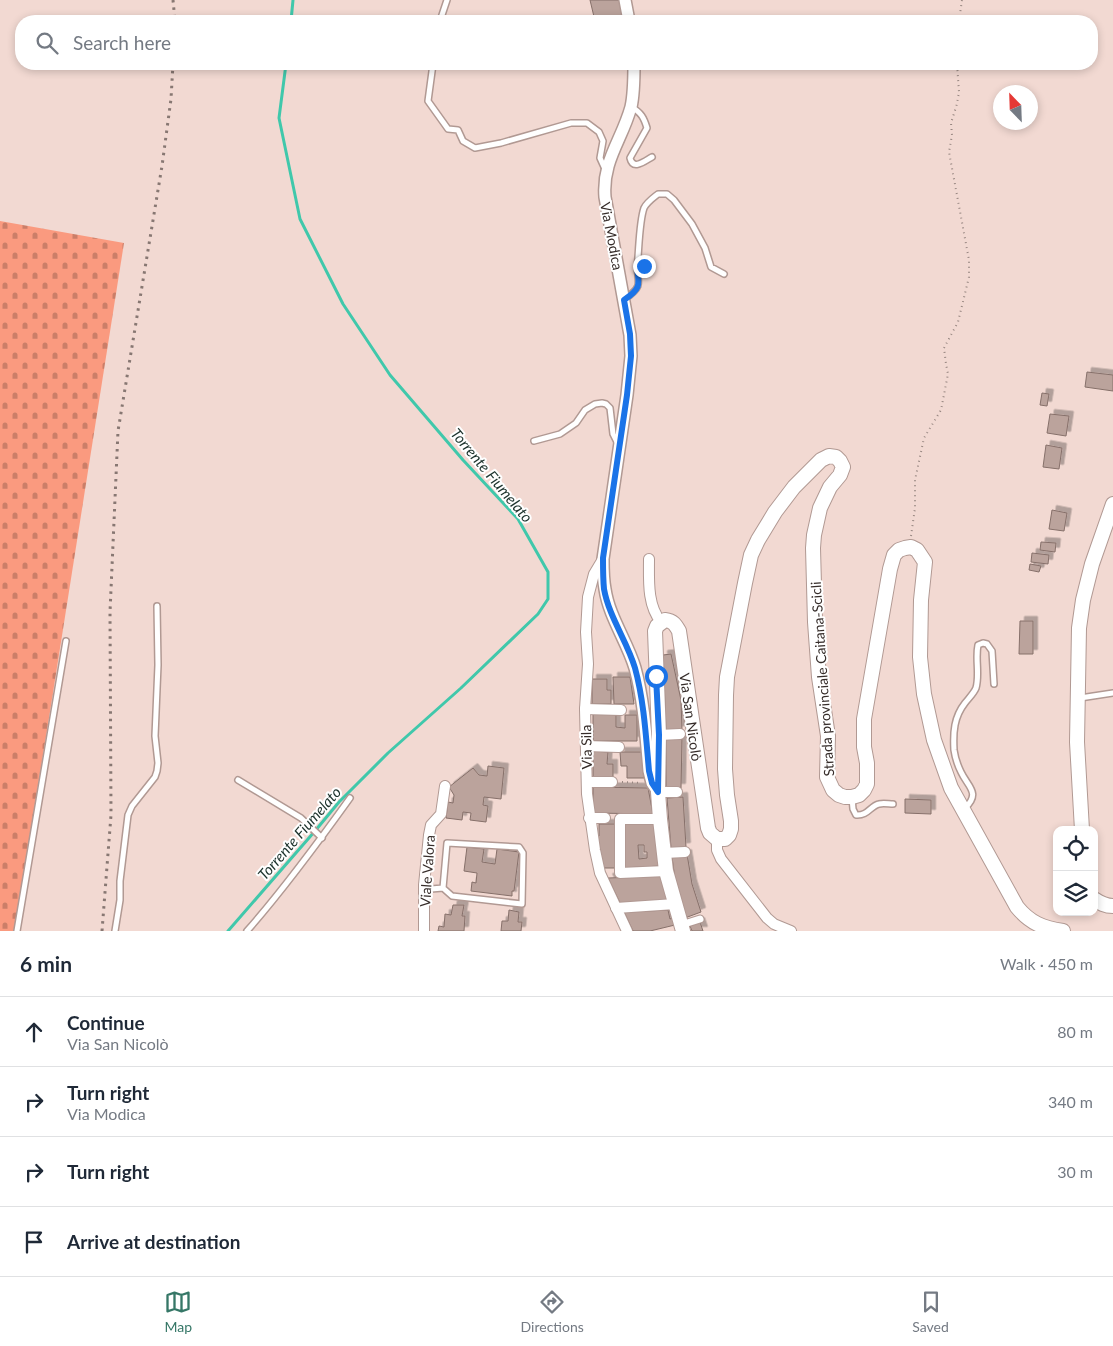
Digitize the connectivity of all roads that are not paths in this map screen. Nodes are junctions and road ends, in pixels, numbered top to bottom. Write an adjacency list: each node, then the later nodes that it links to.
1 (447, 0): 3 (lane)
2 (625, 0): 4 (street)
3 (442, 15)
4 (628, 15)
5 (432, 70): 9 (lane)
6 (634, 70): 7 (street, Via Modica)
7 (631, 106): 8 (lane); 9 (street, Via Modica)
8 (652, 157)
9 (606, 172): 13 (street, Via Modica)
10 (644, 266): 11 (lane)
11 (637, 268): 12 (lane); 13 (lane)
12 (724, 274)
13 (624, 300): 15 (street, Via Modica)
14 (534, 441): 15 (lane)
15 (620, 446): 18 (street, Via Modica)
16 (1113, 504): 25 (main road)
17 (751, 555): 38 (main road, Strada provinciale Caitana-Scicli); 47 (main road, Via San Nicolò)
18 (603, 558): 26 (street, Via Sila); 36 (street, Via Modica)
19 (649, 559): 21 (street)
20 (157, 606): 60 (lane)
21 (661, 622): 29 (main road, Via San Nicolò); 47 (main road, Via San Nicolò)
22 (66, 641): 59 (lane)
23 (994, 684): 41 (lane)
24 (1113, 693): 25 (lane)
25 (1077, 699): 45 (main road)
26 (585, 709): 27 (street); 30 (street, Via Sila)
27 (621, 710)
28 (680, 734): 29 (street)
29 (659, 735): 36 (main road, Via San Nicolò)
30 (586, 746): 31 (street); 33 (street, Via Sila)
31 (619, 747)
32 (238, 780): 46 (lane)
33 (587, 782): 34 (street); 42 (street, Via Sila)
34 (612, 782)
35 (445, 786): 52 (street, Viale Valora)
36 (655, 787): 37 (street); 44 (main road, Via San Nicolò)
37 (677, 792)
38 (852, 797): 40 (lane); 41 (main road)
39 (350, 798): 46 (lane)
40 (893, 804)
41 (962, 810): 65 (main road)
42 (589, 818): 43 (street); 56 (street, Via Sila)
43 (605, 818)
44 (660, 819): 49 (main road, Via San Nicolò); 50 (street)
45 (1082, 826)
46 (322, 838): 61 (lane)
47 (717, 839): 64 (street)
48 (685, 852): 49 (street)
49 (664, 853): 50 (main road, Via San Nicolò)
50 (666, 871): 54 (main road, Via San Nicolò)
51 (443, 888): 51 (lane); 52 (lane)
52 (425, 892): 62 (street, Viale Valora)
53 (1098, 902): 55 (main road)
54 (675, 904): 56 (street); 58 (main road, Via San Nicolò)
55 (1113, 906)
56 (616, 908): 63 (street, Via Sila)
57 (700, 919): 58 (street)
58 (682, 928)
59 (17, 931)
60 (115, 931)
61 (247, 931)
62 (424, 931)
63 (626, 931)
64 (791, 931)
65 (1063, 931)

